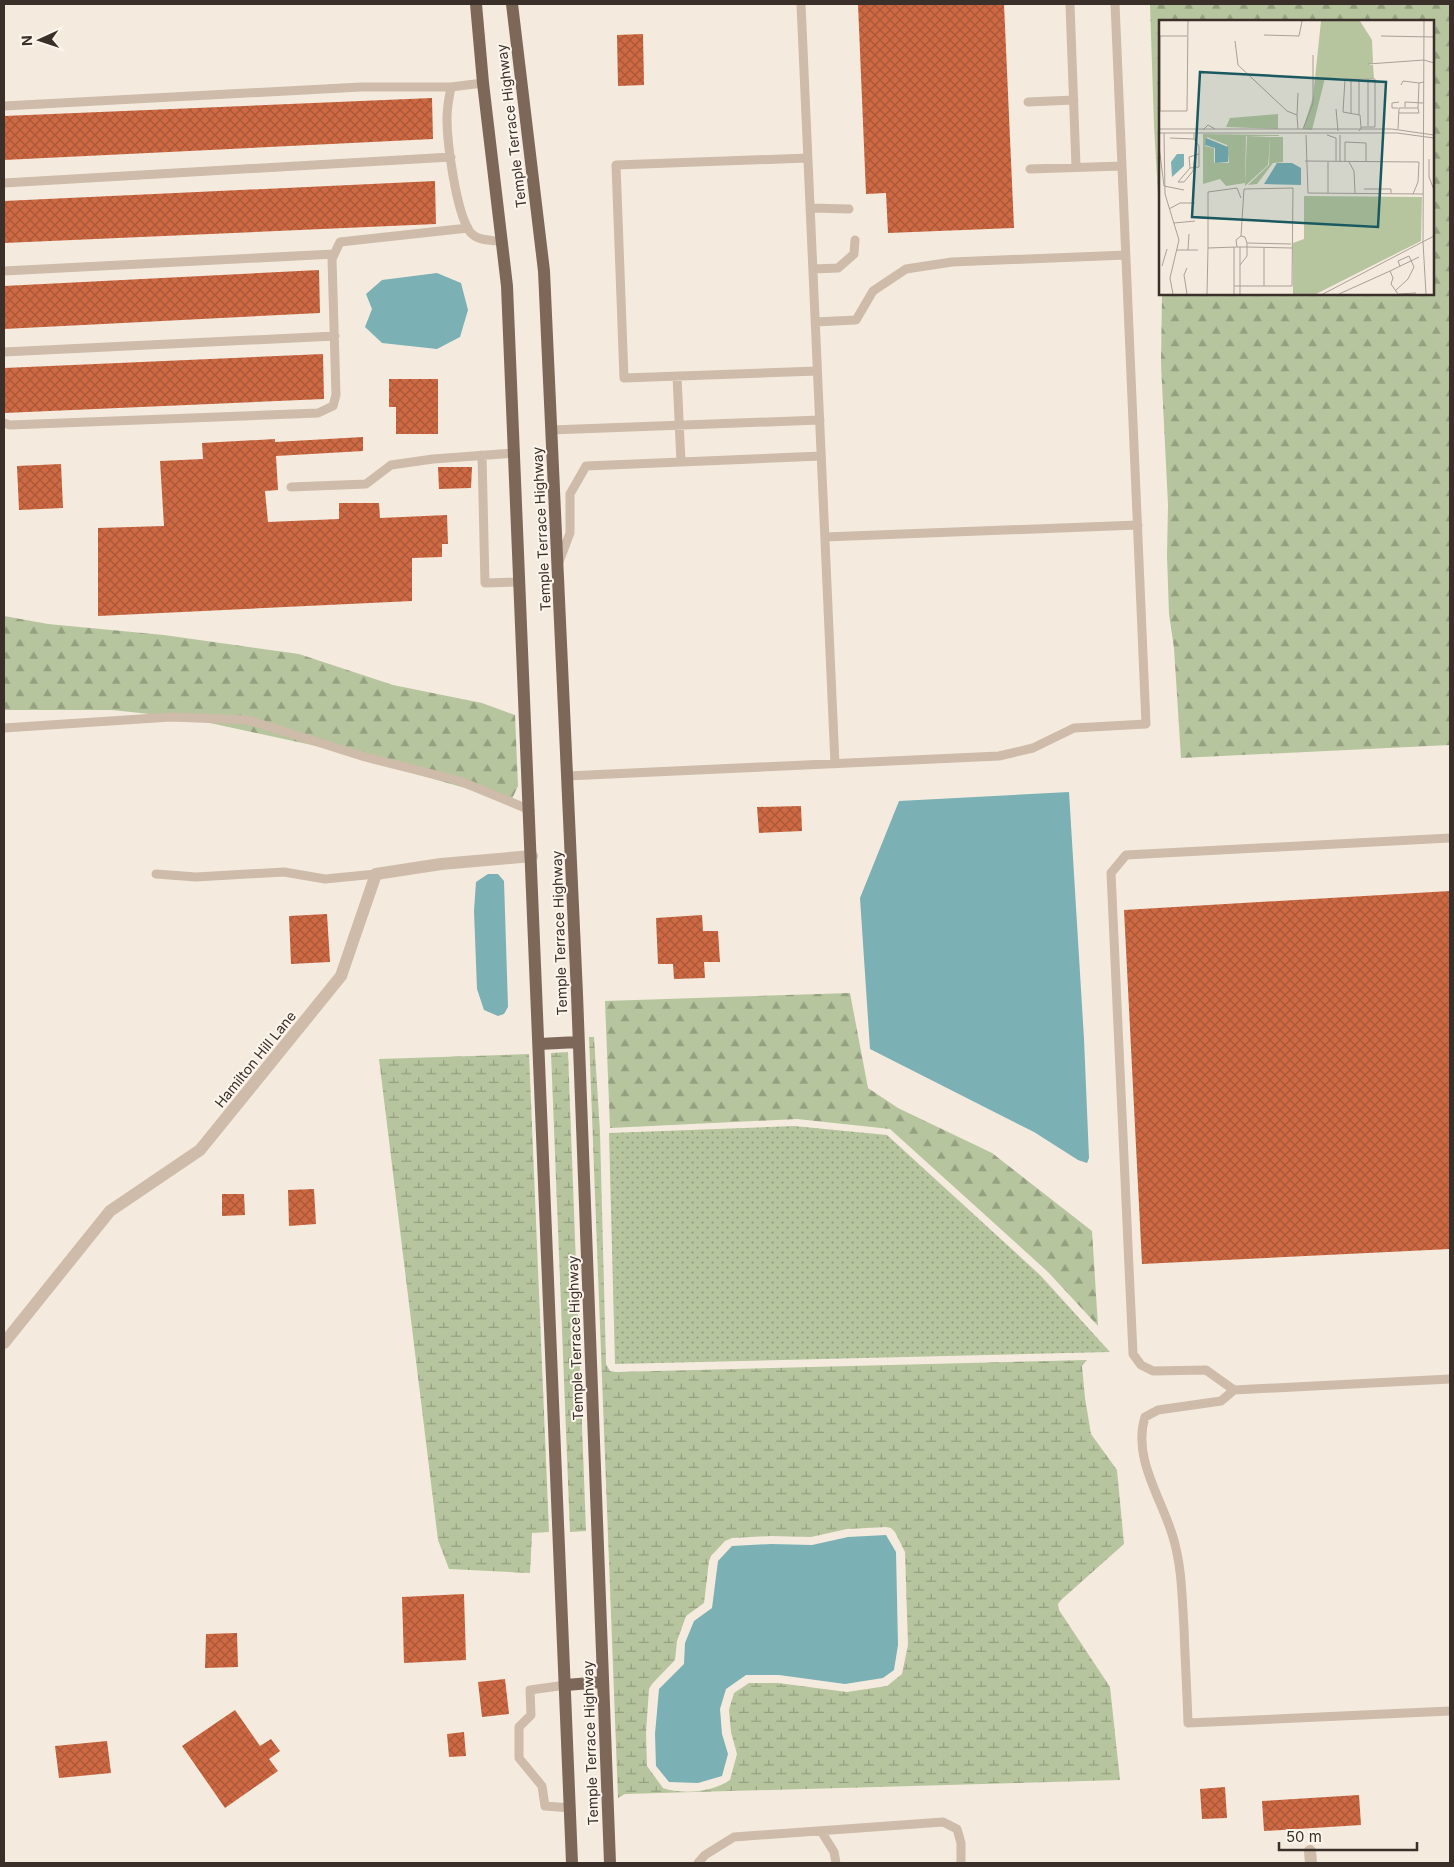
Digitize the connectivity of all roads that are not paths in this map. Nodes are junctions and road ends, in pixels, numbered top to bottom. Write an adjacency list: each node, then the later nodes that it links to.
1 (476, 4): 6 (main road, Temple Terrace Highway)
2 (512, 4): 34 (main road, Temple Terrace Highway)
3 (801, 4): 12 (lane)
4 (1070, 4): 8 (lane)
5 (1115, 4): 13 (lane)
6 (484, 83): 7 (lane); 21 (main road, Temple Terrace Highway)
7 (451, 87): 10 (lane); 11 (lane)
8 (1074, 100): 9 (lane); 14 (lane)
9 (1028, 102)
10 (4, 106)
11 (451, 157): 16 (lane); 19 (lane)
12 (808, 158): 17 (lane); 30 (lane)
13 (1122, 166): 14 (lane); 23 (lane)
14 (1076, 167): 15 (lane)
15 (1030, 169)
16 (4, 183)
17 (810, 208): 18 (lane); 24 (lane)
18 (849, 209)
19 (468, 228): 21 (lane); 22 (lane)
20 (855, 240): 24 (lane)
21 (502, 242): 35 (main road, Temple Terrace Highway)
22 (334, 254): 25 (lane); 27 (lane)
23 (1126, 255): 26 (lane); 40 (lane)
24 (813, 269): 26 (lane)
25 (4, 271)
26 (815, 322): 29 (lane)
27 (335, 336): 28 (lane); 32 (lane)
28 (4, 352)
29 (817, 370): 30 (lane); 31 (lane)
30 (678, 376): 33 (lane)
31 (820, 420): 33 (lane); 37 (lane)
32 (4, 423)
33 (680, 425): 34 (lane); 38 (lane)
34 (551, 430): 42 (main road, Temple Terrace Highway)
35 (515, 453): 36 (lane); 43 (main road, Temple Terrace Highway)
36 (482, 456): 39 (lane); 43 (lane)
37 (821, 456): 38 (lane); 41 (lane)
38 (681, 462): 42 (lane)
39 (292, 487)
40 (1138, 525): 41 (lane); 45 (lane)
41 (825, 537): 45 (lane)
42 (558, 564): 46 (main road, Temple Terrace Highway)
43 (520, 582): 47 (main road, Temple Terrace Highway)
44 (4, 728): 47 (lane)
45 (835, 764): 46 (lane)
46 (567, 776): 52 (main road, Temple Terrace Highway)
47 (530, 810): 49 (main road, Temple Terrace Highway)
48 (1450, 838): 56 (lane)
49 (532, 856): 51 (street); 53 (main road, Temple Terrace Highway)
50 (156, 874): 51 (lane)
51 (376, 874): 54 (street, Hamilton Hill Lane)
52 (578, 1042): 53 (main road); 57 (main road, Temple Terrace Highway)
53 (539, 1044): 58 (main road, Temple Terrace Highway)
54 (4, 1343)
55 (1450, 1379): 56 (lane)
56 (1234, 1390): 59 (lane)
57 (602, 1682): 58 (main road); 63 (main road, Temple Terrace Highway)
58 (566, 1685): 60 (main road, Temple Terrace Highway); 60 (lane)
59 (1450, 1711)
60 (571, 1808): 62 (main road, Temple Terrace Highway)
61 (821, 1831): 64 (lane); 65 (lane); 66 (lane)
62 (572, 1863)
63 (610, 1863)
64 (698, 1863)
65 (836, 1863)
66 (961, 1863)

